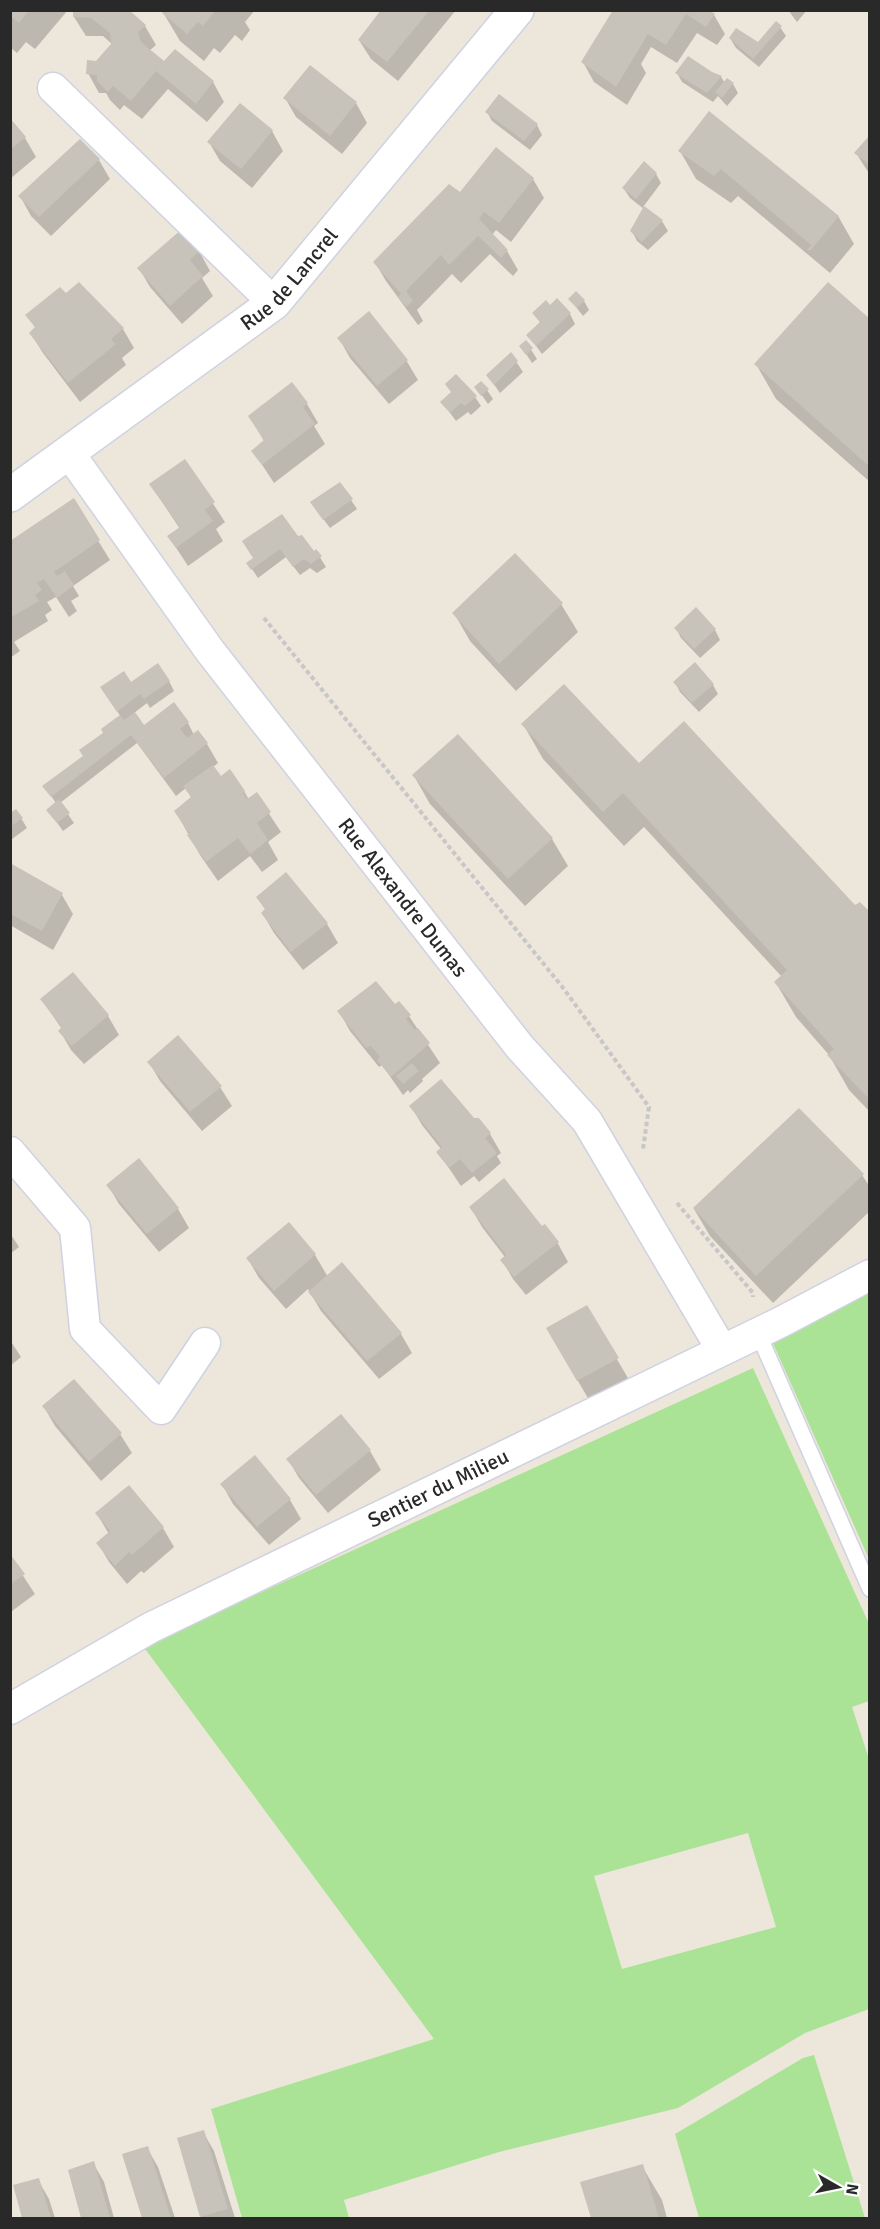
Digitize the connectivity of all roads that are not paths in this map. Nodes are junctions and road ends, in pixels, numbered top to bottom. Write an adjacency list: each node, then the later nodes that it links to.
1 (517, 10): 3 (main road, Rue de Lancrel)
2 (52, 88): 3 (street)
3 (274, 303): 4 (main road, Rue de Lancrel)
4 (69, 453): 5 (main road, Rue de Lancrel); 10 (street, Rue Alexandre Dumas)
5 (10, 495)
6 (10, 1152): 9 (street)
7 (870, 1275): 8 (street, Sentier du Milieu)
8 (758, 1333): 10 (street, Sentier du Milieu); 11 (lane)
9 (205, 1343)
10 (722, 1350): 12 (street, Sentier du Milieu)
11 (870, 1588)
12 (10, 1708)

